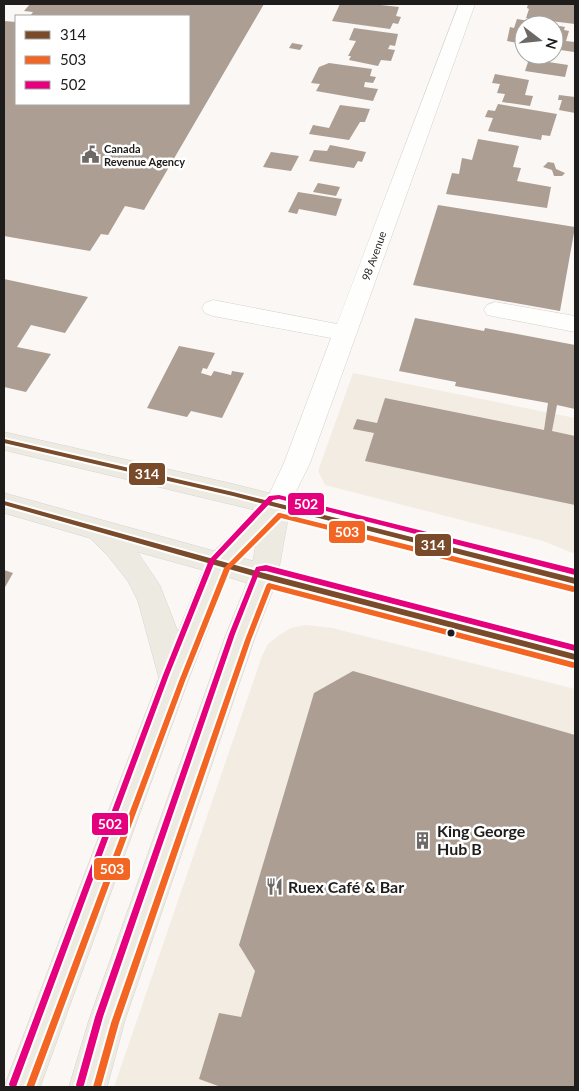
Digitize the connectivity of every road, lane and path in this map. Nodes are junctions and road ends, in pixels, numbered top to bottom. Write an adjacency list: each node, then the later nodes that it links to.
1 (467, 4): 5 (street, 98 Avenue)
2 (213, 308): 5 (street)
3 (495, 310): 4 (street)
4 (575, 324)
5 (345, 333): 8 (street, 98 Avenue)
6 (4, 441): 8 (main road)
7 (4, 503): 9 (main road)
8 (276, 505): 10 (main road); 11 (main road); 12 (main road)
9 (98, 528): 10 (main road); 14 (main road)
10 (220, 563): 11 (main road); 14 (main road)
11 (264, 576): 13 (main road); 16 (main road)
12 (575, 581)
13 (575, 657)
14 (174, 678): 15 (main road)
15 (21, 1087)
16 (88, 1087)

